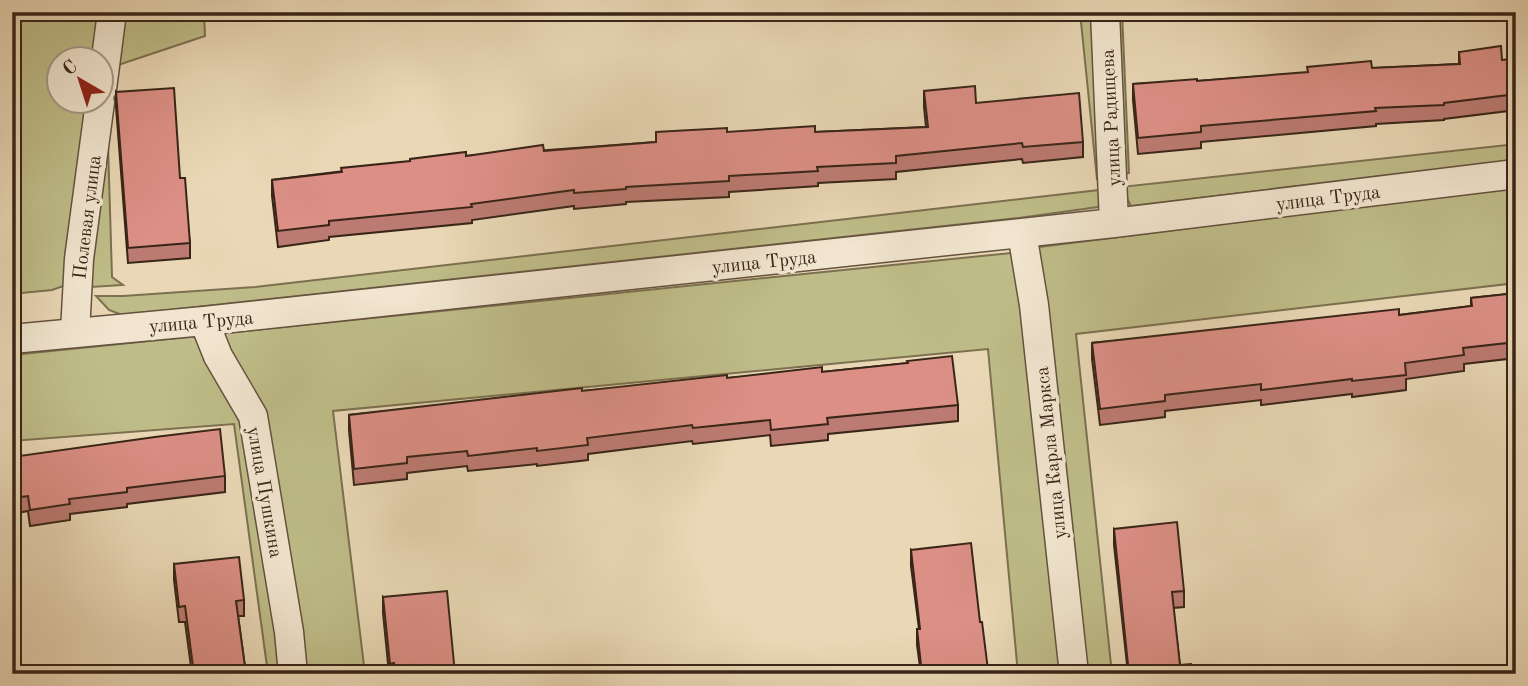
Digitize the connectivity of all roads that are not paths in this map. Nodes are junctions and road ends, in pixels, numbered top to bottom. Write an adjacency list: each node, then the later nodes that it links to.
1 (112, 12): 3 (street)
2 (1105, 12): 6 (street, улица Радищева)
3 (108, 46)
4 (98, 116): 9 (street, Полевая улица)
5 (1516, 174): 6 (street, улица Труда)
6 (1114, 223): 7 (street, улица Труда)
7 (1022, 233): 8 (street, улица Труда); 12 (street, улица Карла Маркса)
8 (204, 321): 9 (street, улица Труда); 11 (street, улица Пушкина)
9 (75, 332): 10 (street, улица Труда)
10 (12, 339)
11 (293, 674)
12 (1074, 674)

